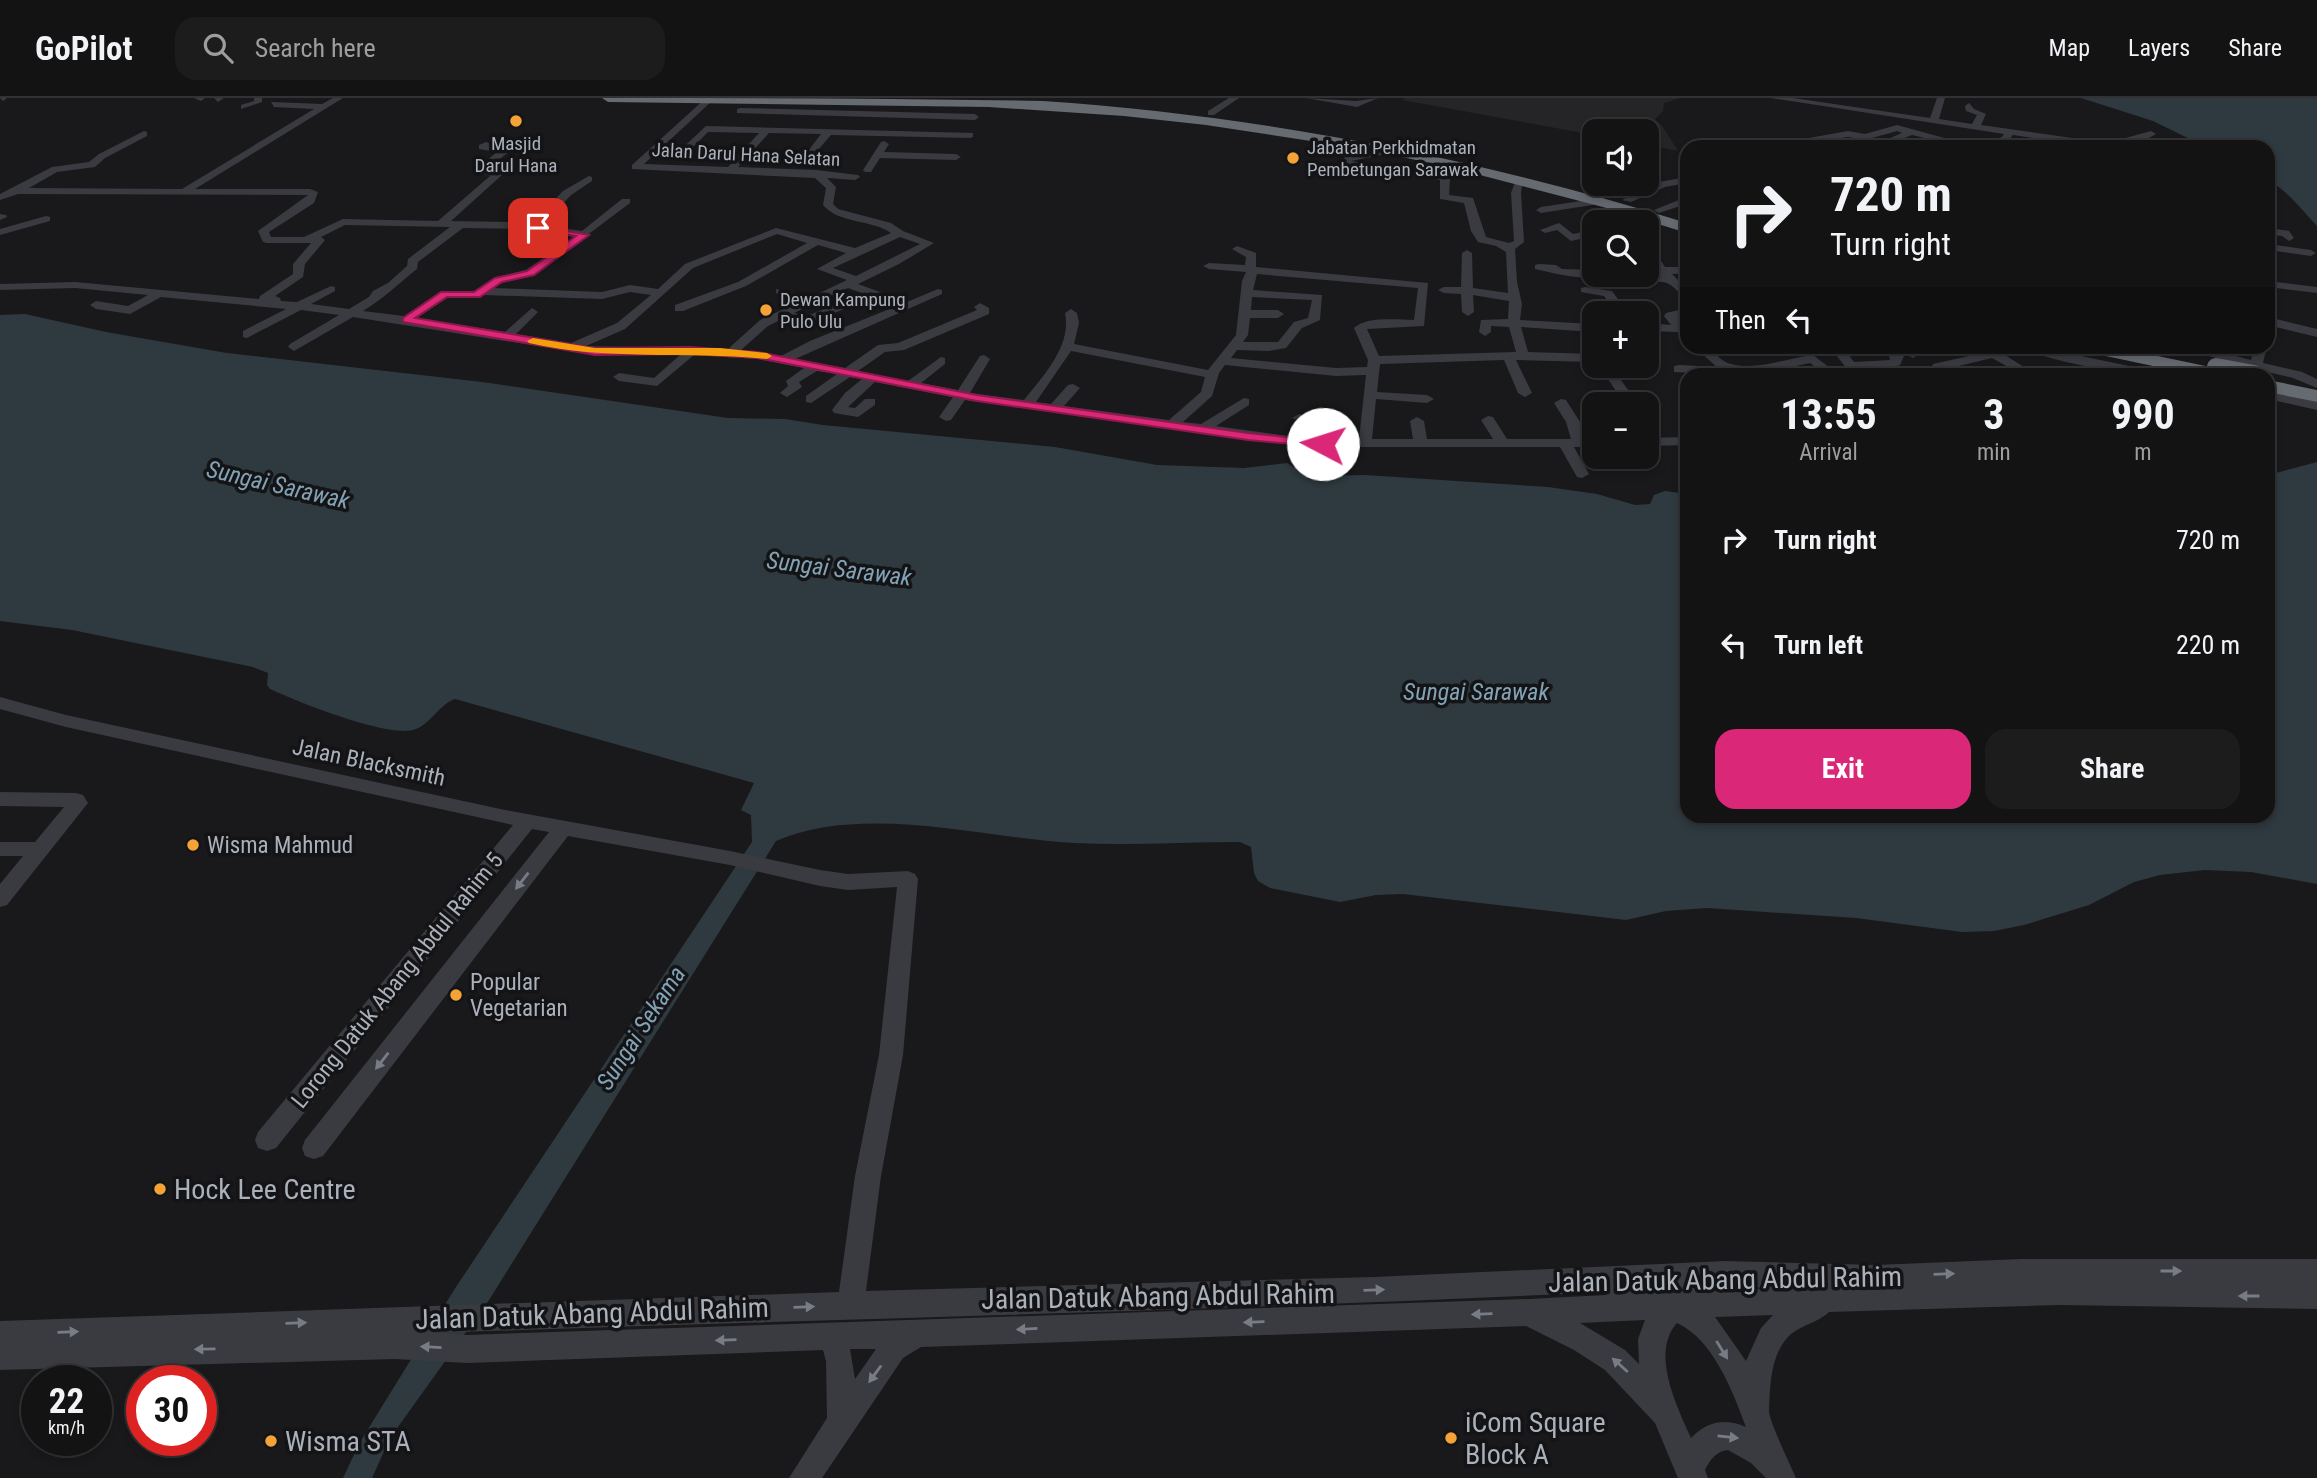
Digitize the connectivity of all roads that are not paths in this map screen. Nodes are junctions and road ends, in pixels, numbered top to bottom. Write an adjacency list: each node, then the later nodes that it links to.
1 (255, 98): 15 (street)
2 (339, 98): 16 (street)
3 (608, 98): 10 (highway)
4 (1012, 98): 20 (highway)
5 (1234, 98): 20 (street)
6 (1310, 98): 7 (street)
7 (1374, 98)
8 (1941, 98): 23 (street)
9 (1779, 99): 11 (street); 19 (street)
10 (709, 100): 36 (highway); 51 (street, Jalan Darul Hana Selatan)
11 (1814, 100): 12 (street)
12 (1850, 103): 17 (street)
13 (273, 105): 16 (street)
14 (1969, 106): 26 (street)
15 (244, 107)
16 (324, 107): 59 (street)
17 (1860, 108): 23 (street); 33 (street)
18 (740, 111): 21 (street)
19 (1766, 112)
20 (1210, 113): 36 (highway)
21 (904, 114): 22 (street); 31 (street)
22 (975, 117)
23 (1929, 120): 26 (street); 27 (street)
24 (2025, 123): 30 (street)
25 (1813, 127): 37 (street)
26 (1975, 127): 30 (street)
27 (1905, 129): 33 (street); 39 (street); 40 (street)
28 (766, 131): 29 (street); 48 (street); 51 (street)
29 (828, 132): 31 (street); 49 (street)
30 (2013, 132): 41 (street); 42 (street)
31 (891, 133): 35 (street); 46 (street)
32 (144, 134): 60 (street)
33 (1875, 134): 37 (street)
34 (2151, 134): 43 (street)
35 (970, 135)
36 (1336, 135): 45 (highway); 62 (highway)
37 (1830, 137): 38 (street)
38 (1811, 140)
39 (1893, 140)
40 (1946, 140)
41 (2002, 140)
42 (2054, 140)
43 (2132, 140)
44 (486, 145): 75 (street)
45 (1393, 150): 50 (highway); 55 (street)
46 (877, 155): 47 (street); 52 (street)
47 (957, 157)
48 (677, 158)
49 (804, 163)
50 (1458, 164): 55 (street); 57 (highway)
51 (731, 169): 53 (street, Jalan Darul Hana Selatan)
52 (868, 170)
53 (816, 173): 54 (street, Jalan Darul Hana Selatan); 83 (street)
54 (855, 177)
55 (1445, 178): 89 (street)
56 (589, 179): 78 (street)
57 (1520, 179): 65 (highway); 89 (street)
58 (1680, 181): 62 (street)
59 (186, 190): 60 (street); 87 (street)
60 (17, 191): 61 (street)
61 (0, 197)
62 (1627, 200): 69 (highway)
63 (535, 201): 77 (street)
64 (626, 201): 84 (street)
65 (1601, 201): 67 (street); 68 (highway)
66 (1680, 203): 70 (street)
67 (1541, 210)
68 (1630, 210)
69 (1641, 210)
70 (1659, 212)
71 (1659, 217): 72 (highway)
72 (1680, 218)
73 (46, 219): 81 (street)
74 (1659, 219): 79 (highway)
75 (441, 224): 76 (street); 87 (street)
76 (461, 224): 77 (street); 137 (street)
77 (514, 225): 78 (street)
78 (536, 226): 84 (street)
79 (1680, 226)
80 (1545, 230): 85 (street)
81 (0, 232)
82 (2275, 232): 86 (street)
83 (899, 233): 92 (street); 105 (street)
84 (584, 235): 116 (street)
85 (1582, 236)
86 (2289, 238)
87 (308, 239): 127 (street)
88 (818, 241): 92 (street); 112 (street); 120 (street)
89 (1509, 248): 123 (street)
90 (2275, 248): 94 (street)
91 (1237, 249): 98 (street)
92 (856, 252): 105 (street)
93 (1467, 253): 118 (street)
94 (2311, 253)
95 (1209, 266): 98 (street)
96 (1659, 266): 101 (street)
97 (1539, 267): 102 (street)
98 (1252, 269): 111 (street); 121 (street)
99 (1431, 270): 111 (street)
100 (1680, 270): 101 (street)
101 (1662, 271): 104 (street)
102 (1582, 273)
103 (1659, 280): 104 (street)
104 (1672, 280): 108 (street)
105 (853, 282): 124 (street); 130 (street)
106 (2275, 285): 115 (street)
107 (0, 287): 122 (street)
108 (1680, 288)
109 (331, 289): 128 (street)
110 (694, 289): 112 (street)
111 (1423, 289): 148 (street)
112 (727, 290): 132 (street)
113 (1444, 290): 118 (street)
114 (1585, 290): 125 (street)
115 (2317, 290)
116 (484, 291): 120 (street); 143 (street)
117 (780, 291): 124 (street)
118 (1467, 291): 123 (street); 135 (street)
119 (939, 292): 130 (street)
120 (661, 293): 160 (street)
121 (1247, 293): 141 (street); 158 (street)
122 (165, 295): 126 (street); 127 (street); 145 (street)
123 (1515, 298): 146 (street)
124 (810, 300): 140 (street)
125 (1614, 301)
126 (96, 305)
127 (278, 305): 128 (street)
128 (298, 306): 137 (street); 155 (street)
129 (839, 306): 140 (street)
130 (907, 306): 177 (street)
131 (980, 307): 195 (street)
132 (679, 308)
133 (1382, 311): 148 (street)
134 (532, 312): 156 (street)
135 (1468, 312)
136 (2275, 312): 144 (street)
137 (349, 313): 143 (street); 159 (street)
138 (1071, 313): 157 (street)
139 (1680, 313): 150 (street)
140 (782, 314): 164 (street)
141 (1245, 314): 142 (street); 158 (street)
142 (1278, 314)
143 (406, 320): 156 (street)
144 (2317, 320)
145 (130, 321)
146 (1514, 323): 149 (street); 152 (street); 175 (street)
147 (2275, 323): 154 (street)
148 (1391, 324): 182 (street)
149 (1582, 327)
150 (1680, 327)
151 (1659, 329): 153 (street)
152 (1485, 331)
153 (1680, 331)
154 (2317, 333)
155 (247, 334)
156 (507, 337): 160 (street)
157 (1066, 346): 196 (street); 214 (street)
158 (1236, 346): 180 (street)
159 (294, 347)
160 (569, 348): 161 (street)
161 (640, 351): 162 (street); 162 (street)
162 (691, 351): 164 (street)
163 (860, 351): 195 (street)
164 (732, 352): 177 (street)
165 (1709, 354): 185 (street)
166 (1841, 354): 188 (street)
167 (1896, 354): 189 (street)
168 (1985, 354): 184 (street)
169 (2005, 354): 190 (street)
170 (2067, 354): 191 (street)
171 (2125, 354): 192 (highway)
172 (2148, 354): 193 (highway)
173 (2203, 354): 194 (street)
174 (1508, 356): 175 (street); 182 (street); 204 (street)
175 (1523, 356): 176 (street)
176 (1582, 358)
177 (785, 359): 181 (street)
178 (985, 359): 205 (street)
179 (941, 361): 199 (street)
180 (1221, 361): 182 (street); 196 (street)
181 (817, 365): 195 (street); 203 (street)
182 (1374, 365): 206 (street)
183 (1037, 367): 212 (street)
184 (1938, 367)
185 (1726, 368)
186 (1766, 368): 187 (street)
187 (1824, 368)
188 (1852, 368)
189 (1868, 368)
190 (2022, 368)
191 (2124, 368)
192 (2199, 368)
193 (2203, 368)
194 (2243, 368)
195 (841, 370): 197 (street); 210 (street)
196 (1212, 375): 222 (street)
197 (873, 377): 199 (street); 211 (street)
198 (2275, 377): 200 (highway)
199 (910, 385): 205 (street)
200 (2317, 386)
201 (2275, 387): 207 (highway)
202 (1073, 388): 217 (street)
203 (788, 393)
204 (1525, 393)
205 (962, 395): 212 (street); 218 (street)
206 (1369, 395): 209 (street); 229 (street)
207 (2317, 396)
208 (2275, 398): 216 (street)
209 (1427, 399)
210 (811, 400)
211 (870, 402)
212 (1013, 402): 214 (street)
213 (1244, 402): 223 (street)
214 (1028, 404): 217 (street)
215 (1561, 404): 232 (street)
216 (2317, 407)
217 (1055, 408): 222 (street)
218 (946, 416)
219 (1299, 418): 228 (street)
220 (1488, 420): 231 (street)
221 (1417, 421): 230 (street)
222 (1171, 425): 223 (street)
223 (1202, 430): 224 (street)
224 (1230, 434): 226 (street); 228 (street)
225 (1680, 441): 227 (street)
226 (1247, 442)
227 (1659, 442)
228 (1308, 443): 229 (street)
229 (1365, 444): 230 (street)
230 (1421, 444): 231 (street)
231 (1503, 444): 232 (street)
232 (1572, 444): 233 (street); 234 (street)
233 (1582, 444)
234 (1582, 474)
235 (0, 703): 237 (street, Jalan Blacksmith)
236 (0, 799): 240 (street)
237 (528, 821): 238 (street, Jalan Blacksmith); 242 (street, Lorong Datuk Abang Abdul Rahim 5)
238 (564, 828): 243 (street, Lorong Datuk Abang Abdul Rahim 5, one-way to 243); 250 (street, Jalan Blacksmith)
239 (0, 849): 240 (street)
240 (40, 849): 241 (street)
241 (0, 899)
242 (267, 1140)
243 (314, 1148)
244 (2317, 1272): 245 (street, Jalan Datuk Abang Abdul Rahim, one-way to 244)
245 (1877, 1278): 246 (street, Jalan Datuk Abang Abdul Rahim); 251 (street)
246 (1476, 1285): 248 (street, Jalan Datuk Abang Abdul Rahim, one-way to 246); 251 (street)
247 (2317, 1296): 249 (street, Jalan Datuk Abang Abdul Rahim, one-way to 249)
248 (987, 1300): 250 (street, Jalan Datuk Abang Abdul Rahim); 253 (street)
249 (1829, 1301): 251 (street, Jalan Datuk Abang Abdul Rahim); 259 (street)
250 (851, 1305): 254 (street, Jalan Datuk Abang Abdul Rahim, one-way to 250)
251 (1672, 1307): 252 (street, Jalan Datuk Abang Abdul Rahim); 258 (street); 259 (street, one-way to 259)
252 (1529, 1312): 253 (street, Jalan Datuk Abang Abdul Rahim, one-way to 253); 258 (street, one-way to 252)
253 (985, 1331): 255 (street, Jalan Datuk Abang Abdul Rahim)
254 (0, 1335)
255 (915, 1335): 256 (street, Jalan Datuk Abang Abdul Rahim); 260 (street, one-way to 260)
256 (832, 1337): 257 (street, Jalan Datuk Abang Abdul Rahim, one-way to 257); 260 (street)
257 (0, 1356)
258 (1667, 1415): 262 (street)
259 (1758, 1417): 261 (street)
260 (842, 1420): 263 (street)
261 (1779, 1471): 262 (street, one-way to 261)
262 (1691, 1473)
263 (804, 1478)

